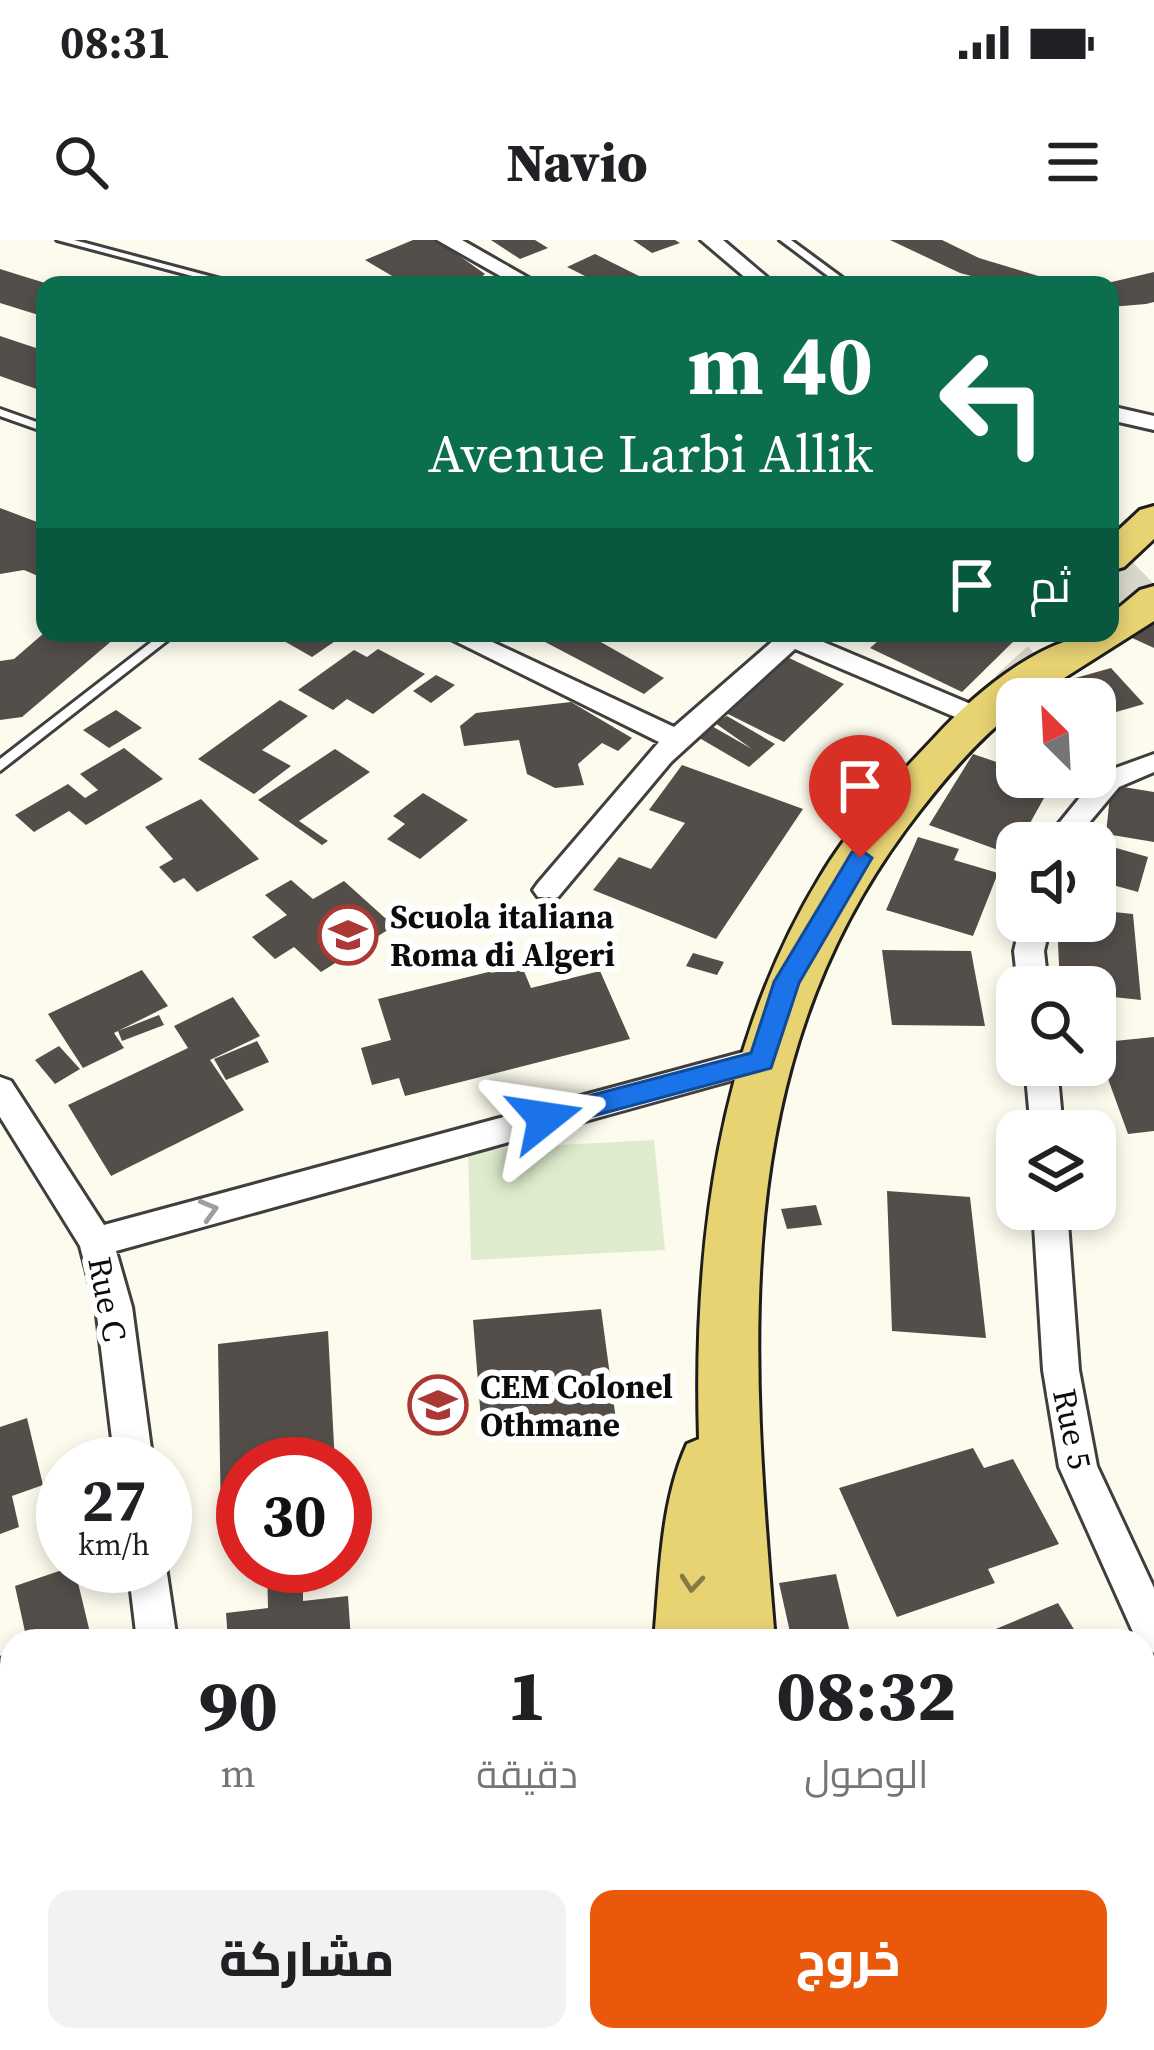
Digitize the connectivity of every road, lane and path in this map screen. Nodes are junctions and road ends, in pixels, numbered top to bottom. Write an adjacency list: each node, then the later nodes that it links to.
1 (62, 240): 5 (lane)
2 (447, 240): 6 (street)
3 (711, 240): 7 (street)
4 (785, 240): 8 (lane)
5 (203, 276)
6 (514, 276)
7 (755, 276)
8 (835, 276)
9 (0, 412): 12 (lane)
10 (1119, 414): 11 (street)
11 (1154, 423)
12 (36, 426)
13 (1152, 521): 14 (main road)
14 (1119, 551)
15 (1154, 599): 16 (main road)
16 (1119, 627)
17 (159, 642): 26 (lane)
18 (471, 642): 24 (street)
19 (778, 642): 24 (street)
20 (803, 642): 23 (street)
21 (1035, 642): 23 (main road)
22 (1100, 642): 23 (main road)
23 (995, 707): 29 (main road)
24 (674, 738): 28 (street)
25 (1154, 763): 27 (street)
26 (0, 766)
27 (1073, 822)
28 (548, 890)
29 (762, 1060): 32 (street, one-way to 29); 33 (main road)
30 (0, 1090): 32 (street, Rue C)
31 (1051, 1230): 41 (street, Rue 5)
32 (96, 1241): 34 (street, Rue C)
33 (726, 1385): 35 (main road); 38 (main road, one-way to 38)
34 (131, 1437)
35 (730, 1475): 39 (main road); 40 (main road)
36 (151, 1593): 37 (street)
37 (156, 1629)
38 (688, 1629)
39 (741, 1629)
40 (768, 1629)
41 (1152, 1629)

